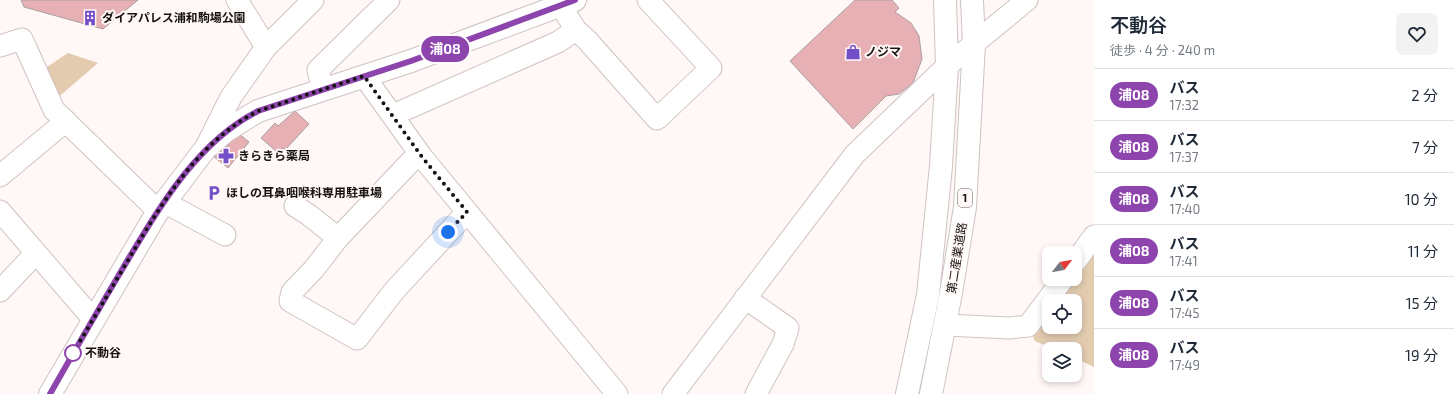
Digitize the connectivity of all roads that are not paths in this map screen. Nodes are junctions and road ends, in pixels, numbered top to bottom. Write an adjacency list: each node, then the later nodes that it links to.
1 (238, 0): 12 (street)
2 (313, 0): 12 (street)
3 (389, 0): 15 (street)
4 (648, 0): 9 (street)
5 (945, 0): 13 (main road, 第二産業道路)
6 (972, 0): 10 (main road, 第二産業道路 / 1)
7 (1027, 0): 10 (street)
8 (555, 4): 9 (street); 14 (main road)
9 (576, 30): 16 (street)
10 (974, 44): 13 (street); 34 (main road, 第二産業道路 / 1)
11 (0, 46): 17 (street)
12 (266, 47): 18 (street)
13 (947, 66): 32 (street); 39 (main road, 第二産業道路)
14 (364, 76): 15 (main road); 16 (street)
15 (323, 89): 18 (main road)
16 (393, 115): 19 (street)
17 (66, 121): 20 (street); 21 (street)
18 (205, 149): 21 (main road)
19 (419, 153): 24 (street); 27 (street)
20 (0, 176)
21 (161, 206): 25 (street); 33 (main road)
22 (295, 206): 27 (street)
23 (0, 211): 29 (street)
24 (467, 212): 27 (street); 36 (street)
25 (225, 236)
26 (1094, 236): 28 (street)
27 (338, 238)
28 (1082, 252)
29 (36, 254): 31 (street); 33 (street)
30 (1058, 286): 34 (street)
31 (0, 291)
32 (745, 298): 37 (street); 38 (street)
33 (93, 319): 35 (main road)
34 (945, 324): 40 (main road, 第二産業道路 / 1)
35 (50, 394)
36 (617, 394)
37 (672, 394)
38 (756, 394)
39 (907, 394)
40 (931, 394)

